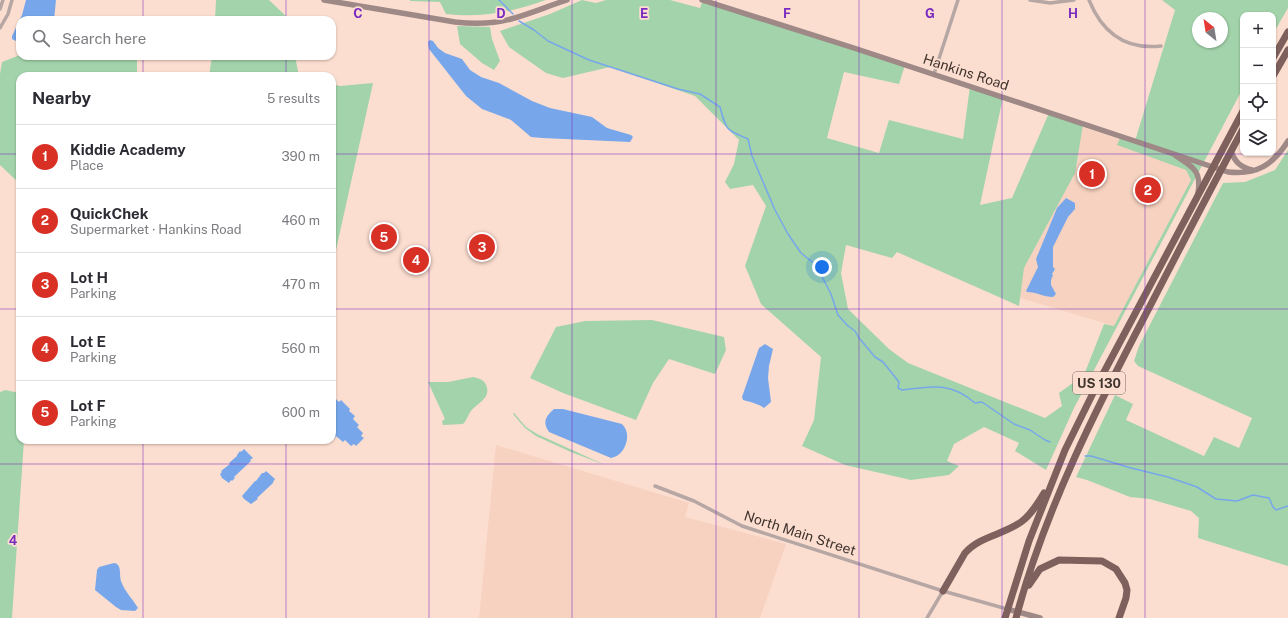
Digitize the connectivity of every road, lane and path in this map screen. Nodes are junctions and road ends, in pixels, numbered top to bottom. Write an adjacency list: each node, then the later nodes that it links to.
1 (3, 0): 10 (street)
2 (12, 0): 11 (street)
3 (324, 0): 4 (main road)
4 (567, 0)
5 (702, 0): 17 (main road, Hankins Road)
6 (958, 0): 17 (street)
7 (1030, 0): 8 (street)
8 (1074, 0)
9 (1089, 0): 13 (street)
10 (0, 9)
11 (0, 28)
12 (1288, 32): 15 (highway)
13 (1161, 46)
14 (1288, 50): 16 (highway)
15 (1276, 53)
16 (1276, 71)
17 (934, 74): 21 (main road, Hankins Road)
18 (1240, 117): 23 (highway, US 130)
19 (1240, 134): 22 (highway, US 130)
20 (1288, 141): 25 (main road)
21 (1165, 150): 23 (main road, Hankins Road); 26 (main road)
22 (1231, 151): 24 (highway, US 130); 25 (main road)
23 (1214, 166): 24 (main road, Hankins Road); 26 (highway, US 130)
24 (1221, 169): 25 (main road, Hankins Road); 30 (highway, US 130)
25 (1254, 171)
26 (1196, 199): 27 (highway, US 130)
27 (1056, 474): 29 (highway); 31 (highway, US 130)
28 (655, 486): 29 (street, North Main Street)
29 (942, 591): 31 (street, North Main Street); 33 (street)
30 (1024, 592): 32 (highway, US 130); 36 (highway)
31 (1007, 609): 32 (main road); 34 (highway, US 130)
32 (1017, 615): 35 (main road)
33 (927, 618)
34 (1005, 618)
35 (1040, 618)
36 (1119, 618)

